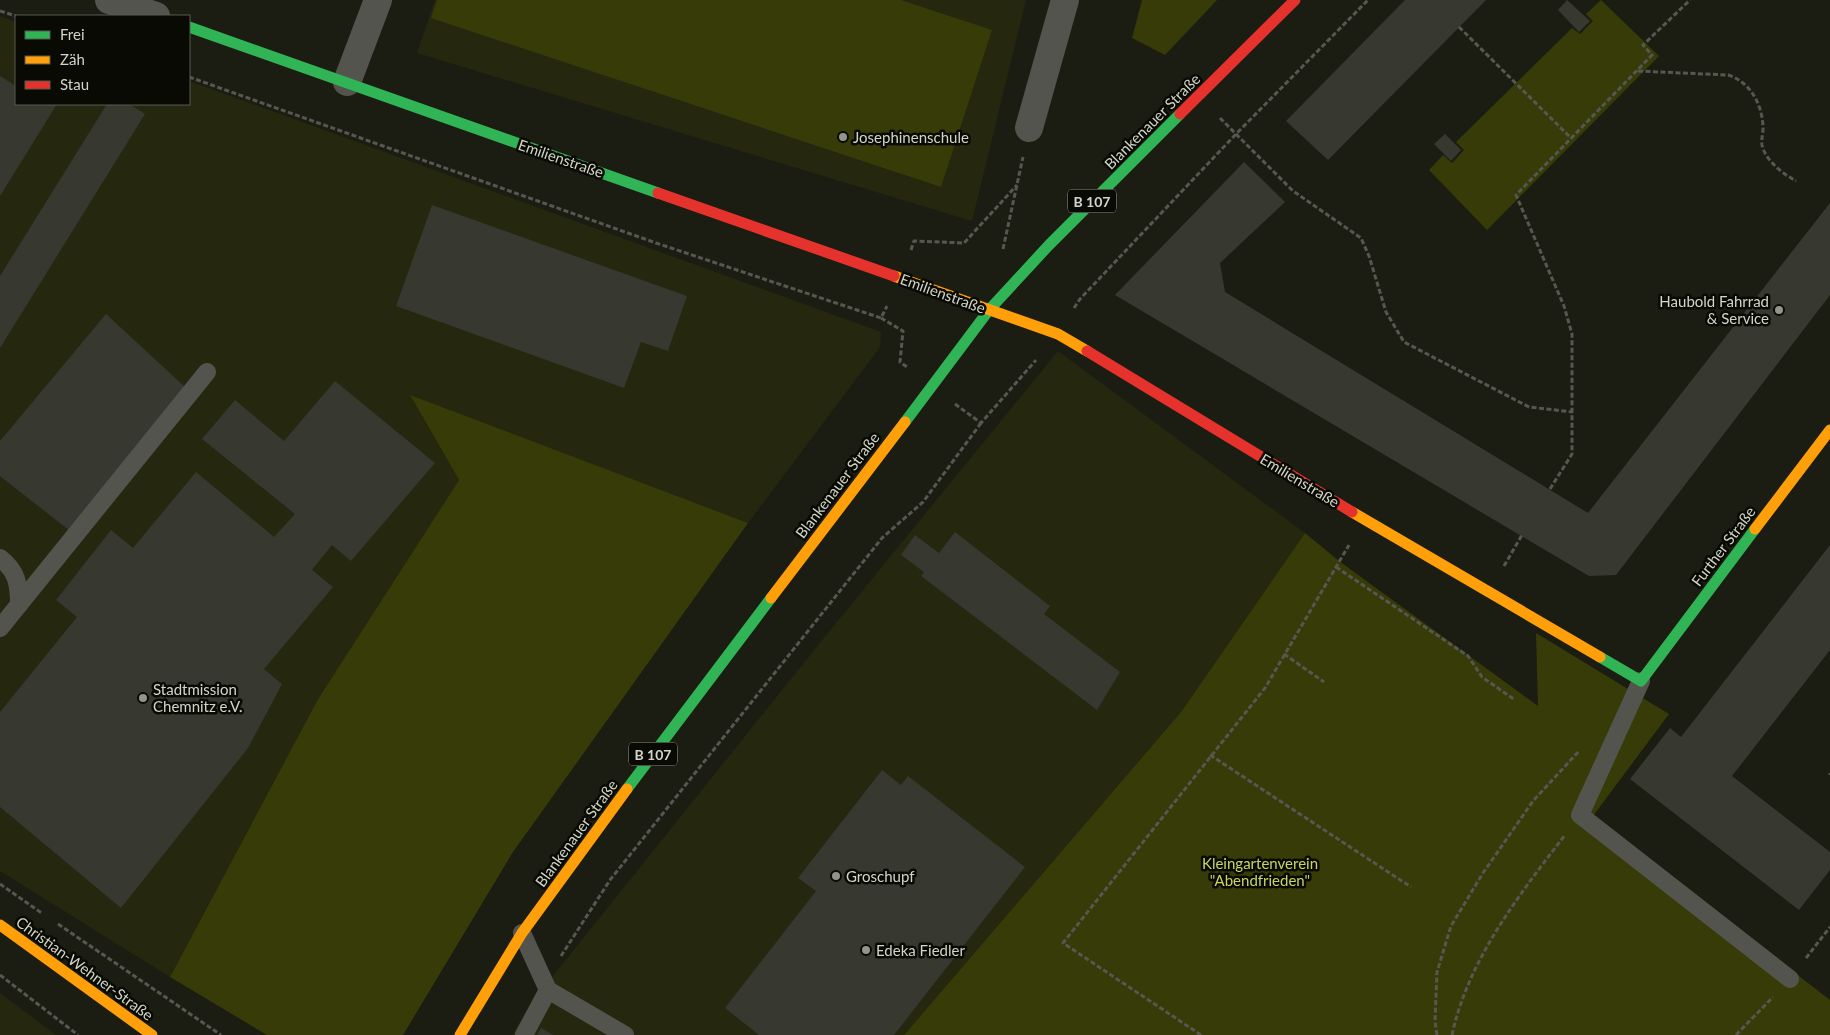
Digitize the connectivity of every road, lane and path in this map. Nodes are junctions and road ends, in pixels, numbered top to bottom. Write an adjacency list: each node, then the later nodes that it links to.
1 (109, 0): 8 (street)
2 (378, 0): 13 (street)
3 (1065, 0): 15 (street)
4 (1295, 0): 14 (street, Blankenauer Straße / B 107)
5 (1368, 0): 16 (path)
6 (1690, 0): 12 (path)
7 (0, 11): 9 (path)
8 (153, 15)
9 (15, 16)
10 (1459, 27): 17 (path)
11 (190, 28): 13 (street, Emilienstraße)
12 (1638, 71): 17 (path); 18 (path)
13 (347, 82): 20 (street, Emilienstraße)
14 (1198, 96): 16 (path); 20 (street, Blankenauer Straße / B 107)
15 (1029, 128): 19 (path)
16 (1236, 134): 21 (path); 23 (path)
17 (1571, 138): 23 (path)
18 (1796, 181)
19 (1002, 253)
20 (989, 310): 21 (street, Emilienstraße); 45 (street, Blankenauer Straße / B 107)
21 (1058, 334): 27 (street, Emilienstraße)
22 (207, 372): 30 (lane)
23 (1573, 412): 26 (path)
24 (981, 423): 48 (path)
25 (1830, 430): 33 (street, Further Straße)
26 (1550, 489)
27 (1364, 519): 29 (path); 33 (street, Emilienstraße)
28 (0, 558): 30 (lane)
29 (1336, 567): 32 (path); 35 (path)
30 (19, 605): 31 (lane)
31 (0, 628)
32 (1284, 654): 34 (path); 37 (path)
33 (1641, 681): 38 (lane)
34 (1324, 682)
35 (1515, 700)
36 (1584, 746): 56 (path)
37 (1210, 755): 40 (path); 55 (path)
38 (1580, 815): 47 (lane); 57 (path)
39 (0, 884): 41 (path)
40 (1411, 887)
41 (48, 917)
42 (56, 923): 51 (path)
43 (0, 925): 50 (street, Christian-Wehner-Straße)
44 (1830, 927): 47 (path)
45 (522, 933): 48 (lane); 52 (street, Blankenauer Straße / B 107)
46 (0, 975): 49 (path)
47 (1790, 979): 58 (path)
48 (548, 990): 53 (lane); 54 (lane)
49 (78, 1035)
50 (152, 1035)
51 (221, 1035)
52 (460, 1035)
53 (524, 1035)
54 (625, 1035)
55 (1201, 1035)
56 (1437, 1035)
57 (1452, 1035)
58 (1736, 1035)

